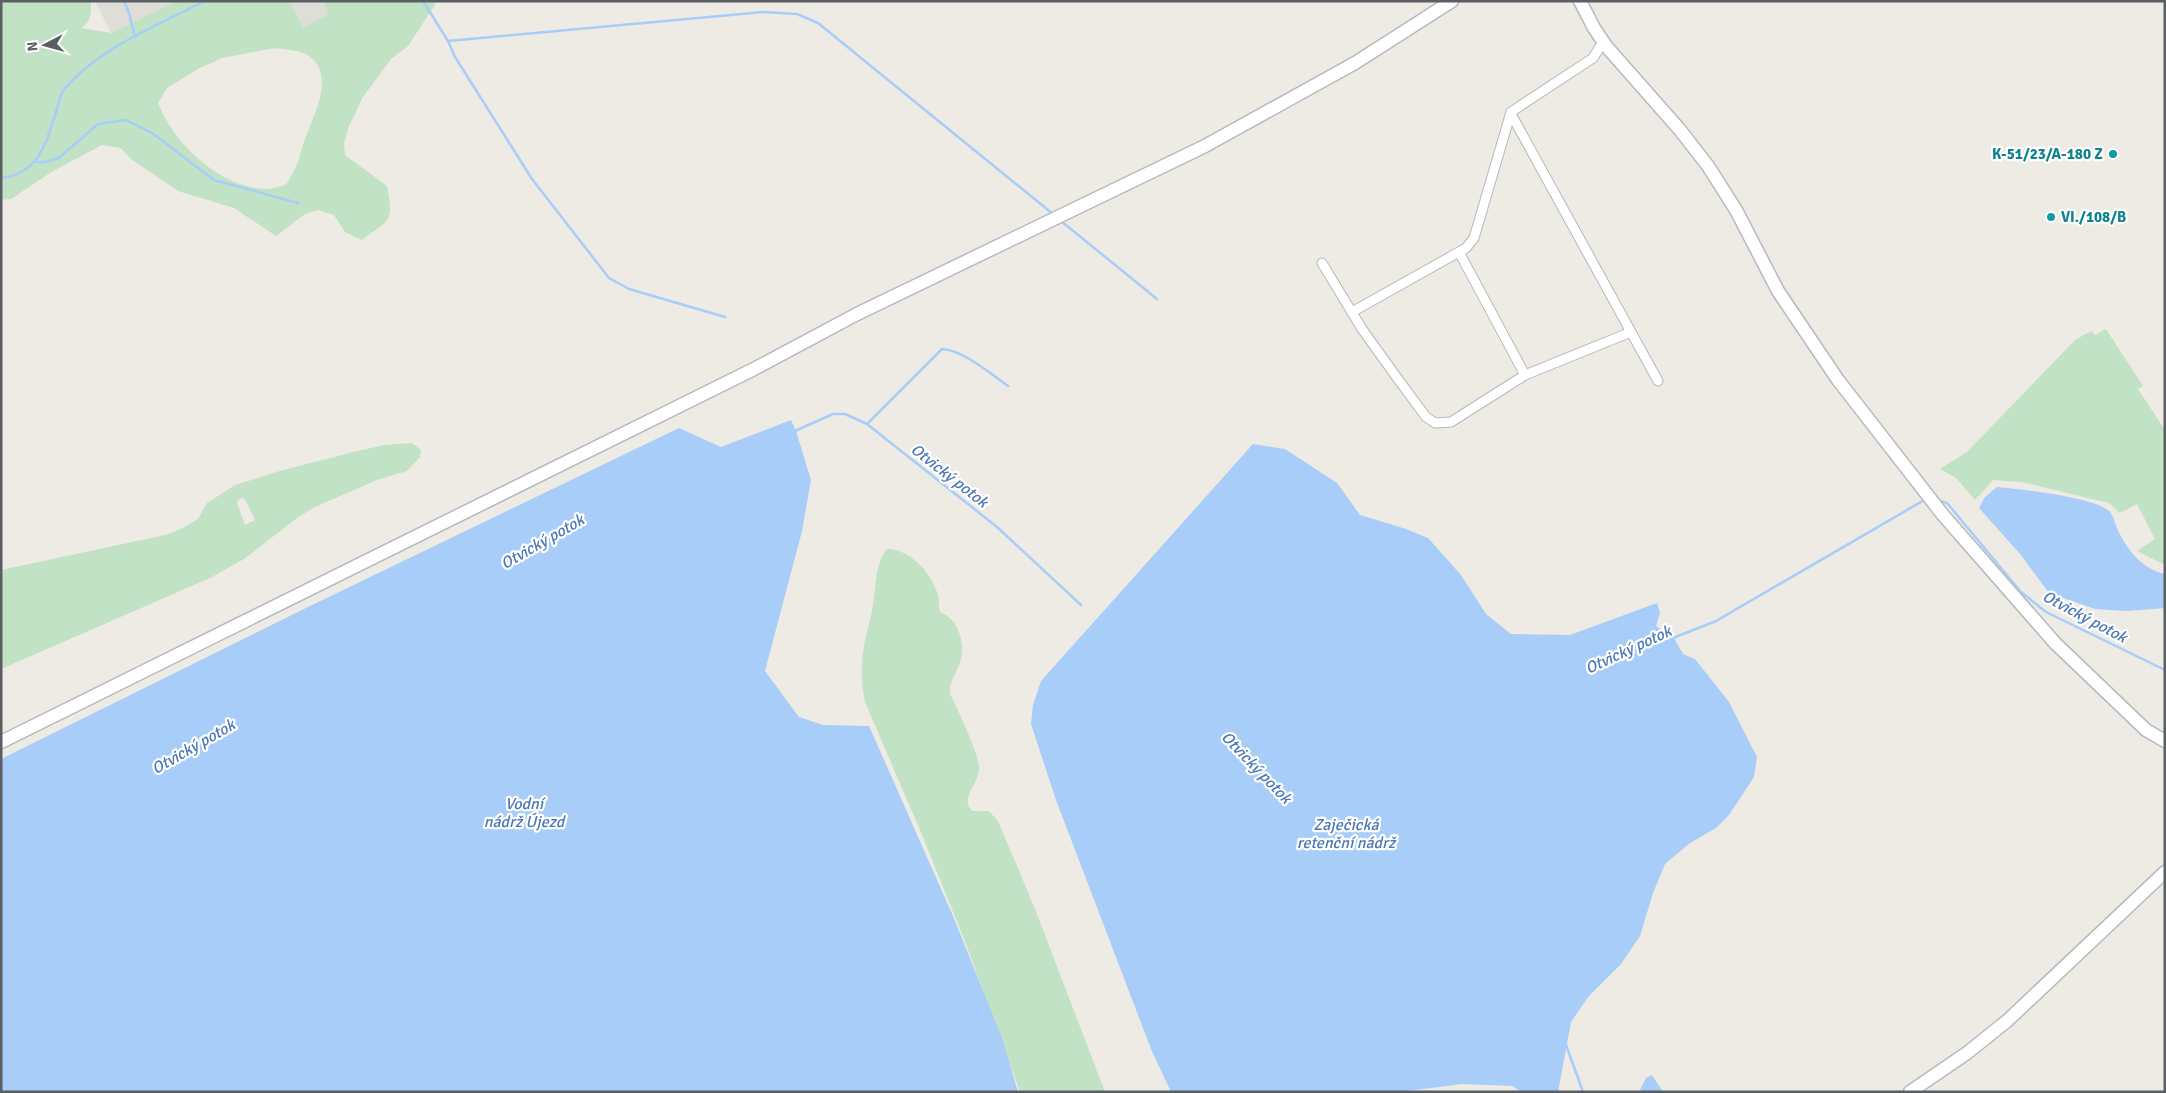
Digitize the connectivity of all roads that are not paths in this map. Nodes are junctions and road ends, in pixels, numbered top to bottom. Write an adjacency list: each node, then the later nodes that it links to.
1 (1452, 1): 12 (street)
2 (1580, 1): 3 (street)
3 (1603, 42): 4 (street); 11 (street)
4 (1510, 114): 5 (street); 8 (street)
5 (1459, 252): 7 (street); 9 (street)
6 (1322, 263): 7 (street)
7 (1352, 312): 9 (street)
8 (1631, 332): 9 (street); 10 (street)
9 (1525, 375)
10 (1658, 380)
11 (2165, 741)
12 (1, 742)
13 (2165, 872): 14 (street)
14 (1910, 1092)

